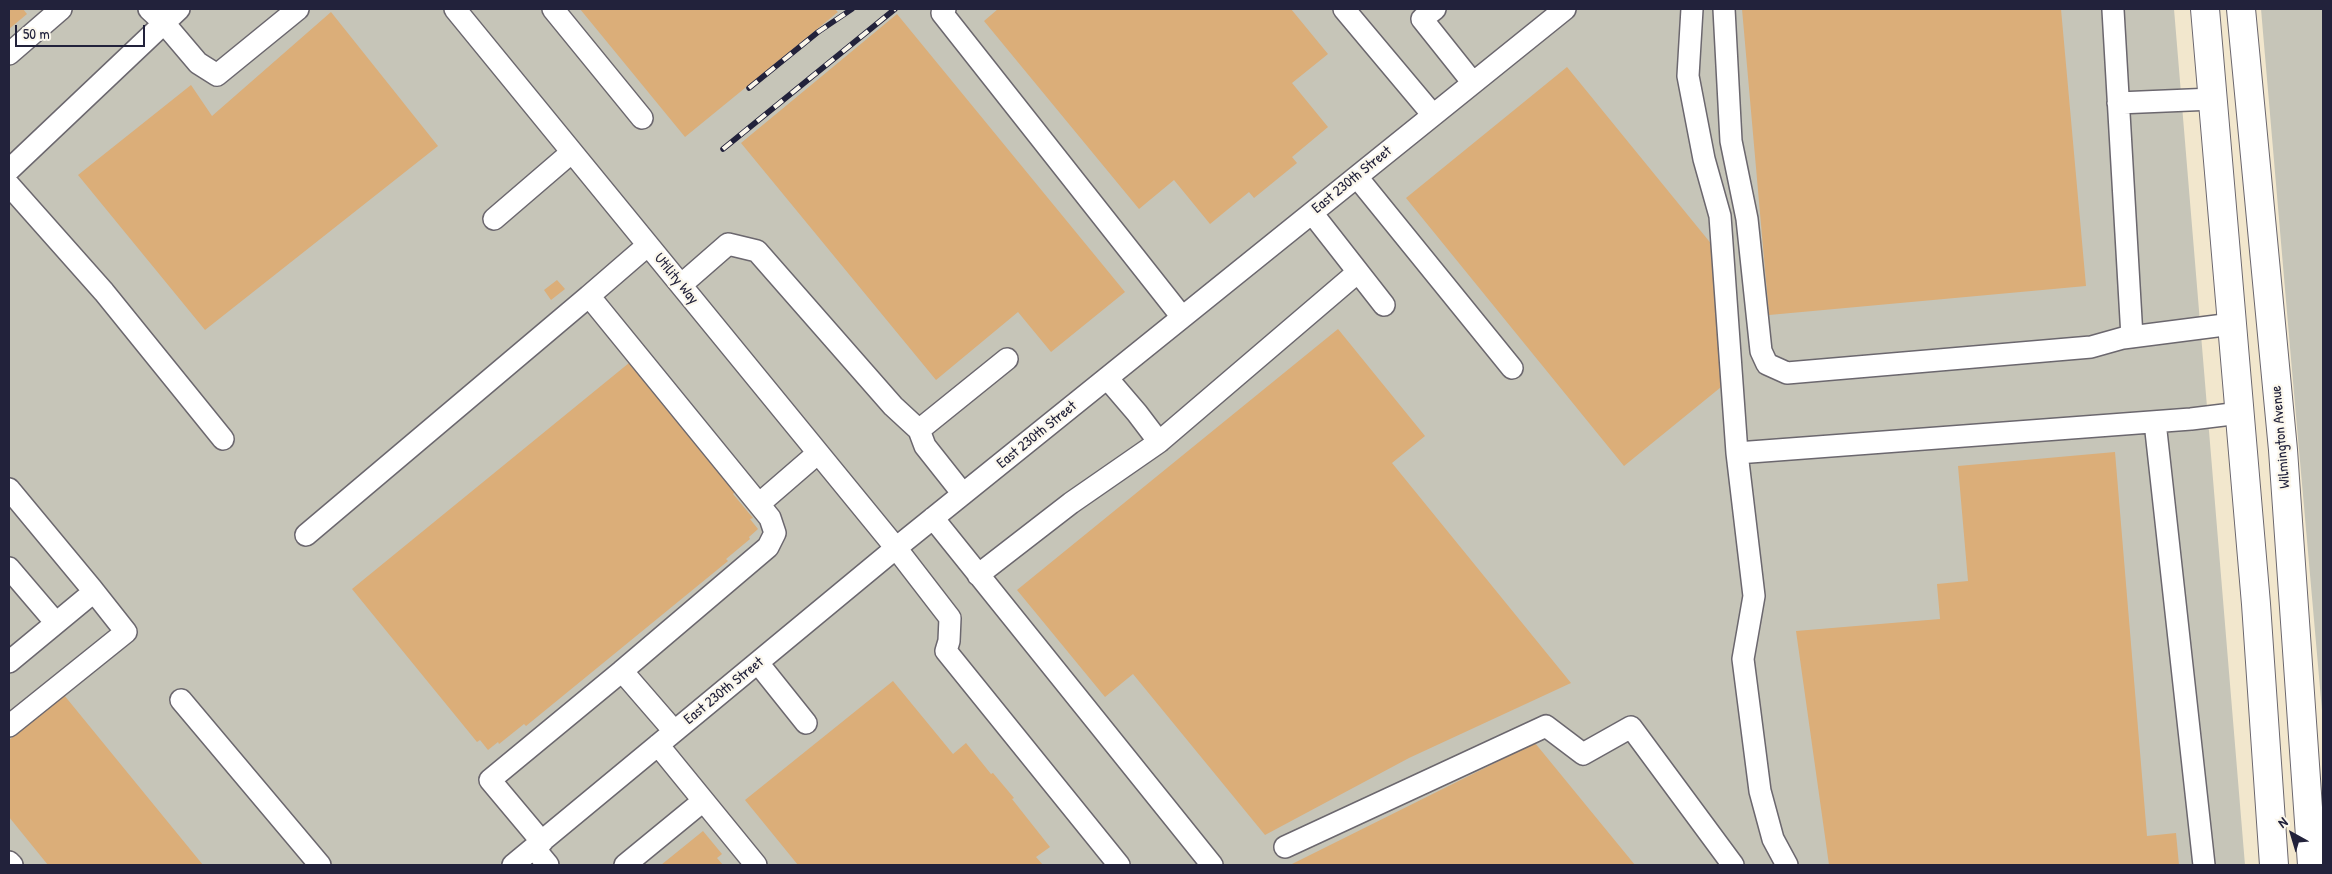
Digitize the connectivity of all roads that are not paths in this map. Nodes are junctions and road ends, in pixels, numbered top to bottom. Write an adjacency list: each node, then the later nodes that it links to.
1 (61, 9): 15 (street)
2 (298, 9): 14 (street)
3 (455, 9): 21 (street, Utility Way)
4 (553, 9): 20 (street)
5 (945, 9): 32 (street)
6 (1344, 9): 19 (street)
7 (1565, 9): 16 (street, East 230th Street)
8 (1692, 9): 43 (street)
9 (1724, 9): 34 (street)
10 (2205, 9): 17 (main road)
11 (2241, 9): 79 (main road, Wilmington Avenue)
12 (2113, 10): 18 (street)
13 (1423, 12): 16 (street)
14 (164, 13): 22 (street)
15 (9, 54)
16 (1473, 83): 19 (street, East 230th Street)
17 (2213, 99): 18 (street); 33 (main road)
18 (2118, 102): 34 (street)
19 (1433, 115): 23 (street, East 230th Street)
20 (642, 118)
21 (572, 152): 26 (street); 27 (street, Utility Way)
22 (9, 170)
23 (1357, 176): 25 (street, East 230th Street); 36 (street)
24 (9, 185): 41 (street)
25 (1312, 213): 28 (street); 32 (street, East 230th Street)
26 (494, 219)
27 (648, 245): 29 (street, Utility Way); 30 (street)
28 (1358, 272): 31 (street); 42 (street)
29 (681, 285): 40 (street); 44 (street, Utility Way)
30 (589, 296): 47 (street); 49 (street)
31 (1384, 305)
32 (1182, 317): 37 (street, East 230th Street)
33 (2232, 324): 34 (street); 38 (main road)
34 (2132, 337)
35 (1007, 359): 40 (street)
36 (1512, 368)
37 (1107, 378): 42 (street); 46 (street, East 230th Street)
38 (2240, 413): 39 (street); 78 (main road)
39 (2155, 422): 43 (street); 77 (street)
40 (919, 430): 46 (street)
41 (223, 439)
42 (1159, 442): 52 (street)
43 (1737, 453): 76 (street)
44 (818, 454): 47 (street); 50 (street, Utility Way)
45 (9, 489): 53 (street)
46 (963, 494): 48 (street, East 230th Street)
47 (759, 504): 57 (street)
48 (934, 518): 50 (street, East 230th Street); 52 (street)
49 (306, 535)
50 (896, 548): 56 (street, East 230th Street); 73 (street, Utility Way)
51 (9, 568): 54 (street)
52 (978, 575): 74 (street)
53 (92, 589): 54 (street); 60 (street)
54 (56, 623): 55 (street)
55 (12, 653)
56 (758, 663): 59 (street); 61 (street, East 230th Street)
57 (622, 671): 61 (street); 64 (street)
58 (181, 700): 68 (street)
59 (806, 723)
60 (9, 726)
61 (674, 732): 62 (street, East 230th Street)
62 (658, 745): 63 (street); 64 (street, East 230th Street)
63 (703, 801): 71 (street); 72 (street)
64 (538, 845): 69 (street, East 230th Street); 70 (street)
65 (1286, 847): 75 (street)
66 (9, 862): 67 (street)
67 (12, 865)
68 (320, 865)
69 (513, 865)
70 (548, 865)
71 (625, 865)
72 (756, 865)
73 (1119, 865)
74 (1212, 865)
75 (1733, 865)
76 (1787, 865)
77 (2204, 865)
78 (2274, 865)
79 (2312, 865)

